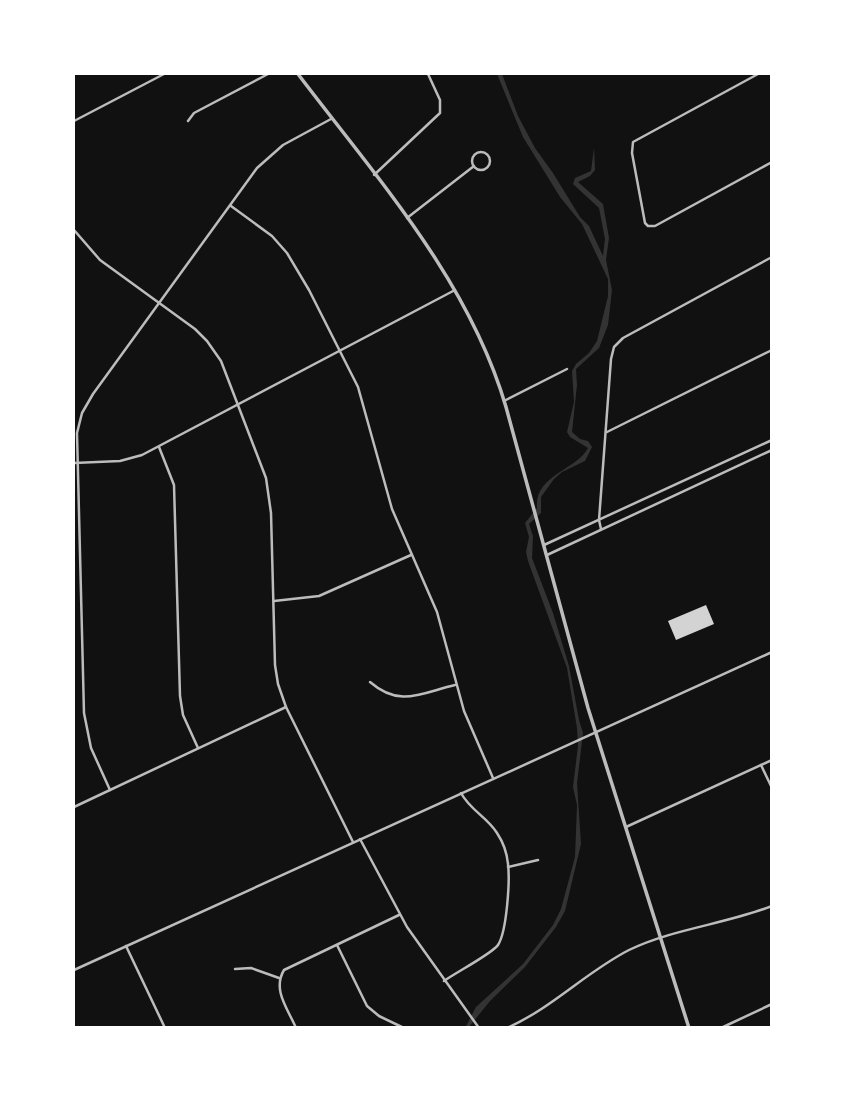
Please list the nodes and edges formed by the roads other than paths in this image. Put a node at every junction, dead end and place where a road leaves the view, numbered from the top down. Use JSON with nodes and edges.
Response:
{"nodes":[{"id":1,"x":164,"y":74,"type":"edge"},
{"id":2,"x":268,"y":74,"type":"edge"},
{"id":3,"x":298,"y":74,"type":"edge"},
{"id":4,"x":428,"y":74,"type":"edge"},
{"id":5,"x":758,"y":74,"type":"edge"},
{"id":6,"x":441,"y":111,"type":"junction"},
{"id":7,"x":448,"y":112,"type":"dead end"},
{"id":8,"x":331,"y":118,"type":"junction"},
{"id":9,"x":74,"y":121,"type":"edge"},
{"id":10,"x":188,"y":121,"type":"dead end"},
{"id":11,"x":772,"y":162,"type":"edge"},
{"id":12,"x":474,"y":166,"type":"junction"},
{"id":13,"x":374,"y":175,"type":"junction"},
{"id":14,"x":230,"y":205,"type":"junction"},
{"id":15,"x":407,"y":218,"type":"junction"},
{"id":16,"x":74,"y":230,"type":"edge"},
{"id":17,"x":75,"y":236,"type":"edge"},
{"id":18,"x":772,"y":257,"type":"edge"},
{"id":19,"x":455,"y":290,"type":"junction"},
{"id":20,"x":159,"y":303,"type":"junction"},
{"id":21,"x":772,"y":350,"type":"edge"},
{"id":22,"x":341,"y":351,"type":"junction"},
{"id":23,"x":567,"y":369,"type":"dead end"},
{"id":24,"x":504,"y":401,"type":"junction"},
{"id":25,"x":239,"y":405,"type":"junction"},
{"id":26,"x":607,"y":432,"type":"junction"},
{"id":27,"x":772,"y":440,"type":"edge"},
{"id":28,"x":159,"y":447,"type":"junction"},
{"id":29,"x":772,"y":450,"type":"edge"},
{"id":30,"x":76,"y":463,"type":"edge"},
{"id":31,"x":599,"y":520,"type":"junction"},
{"id":32,"x":601,"y":529,"type":"junction"},
{"id":33,"x":544,"y":545,"type":"junction"},
{"id":34,"x":411,"y":555,"type":"junction"},
{"id":35,"x":547,"y":555,"type":"junction"},
{"id":36,"x":274,"y":601,"type":"junction"},
{"id":37,"x":772,"y":652,"type":"edge"},
{"id":38,"x":370,"y":682,"type":"dead end"},
{"id":39,"x":455,"y":685,"type":"junction"},
{"id":40,"x":286,"y":707,"type":"junction"},
{"id":41,"x":596,"y":732,"type":"junction"},
{"id":42,"x":198,"y":748,"type":"junction"},
{"id":43,"x":772,"y":760,"type":"edge"},
{"id":44,"x":761,"y":765,"type":"junction"},
{"id":45,"x":493,"y":778,"type":"junction"},
{"id":46,"x":772,"y":788,"type":"edge"},
{"id":47,"x":110,"y":790,"type":"junction"},
{"id":48,"x":461,"y":792,"type":"junction"},
{"id":49,"x":74,"y":807,"type":"edge"},
{"id":50,"x":626,"y":827,"type":"junction"},
{"id":51,"x":360,"y":839,"type":"junction"},
{"id":52,"x":353,"y":842,"type":"junction"},
{"id":53,"x":538,"y":860,"type":"dead end"},
{"id":54,"x":509,"y":867,"type":"junction"},
{"id":55,"x":772,"y":906,"type":"edge"},
{"id":56,"x":400,"y":914,"type":"junction"},
{"id":57,"x":662,"y":938,"type":"junction"},
{"id":58,"x":337,"y":945,"type":"junction"},
{"id":59,"x":126,"y":946,"type":"junction"},
{"id":60,"x":235,"y":969,"type":"dead end"},
{"id":61,"x":74,"y":970,"type":"edge"},
{"id":62,"x":281,"y":979,"type":"junction"},
{"id":63,"x":444,"y":981,"type":"junction"},
{"id":64,"x":772,"y":1004,"type":"edge"},
{"id":65,"x":164,"y":1027,"type":"edge"},
{"id":66,"x":296,"y":1027,"type":"edge"},
{"id":67,"x":404,"y":1027,"type":"edge"},
{"id":68,"x":480,"y":1027,"type":"edge"},
{"id":69,"x":507,"y":1027,"type":"edge"},
{"id":70,"x":689,"y":1027,"type":"edge"},
{"id":71,"x":721,"y":1027,"type":"edge"}],
"edges":[{"from":1,"to":9,"type":"street"},
{"from":2,"to":10,"type":"street"},
{"from":3,"to":8,"type":"street"},
{"from":4,"to":6,"type":"street"},
{"from":5,"to":11,"type":"street"},
{"from":6,"to":7,"type":"street"},
{"from":6,"to":13,"type":"street"},
{"from":8,"to":13,"type":"street"},
{"from":8,"to":14,"type":"street"},
{"from":12,"to":12,"type":"street"},
{"from":12,"to":15,"type":"street"},
{"from":13,"to":15,"type":"street"},
{"from":14,"to":20,"type":"street"},
{"from":14,"to":22,"type":"street"},
{"from":15,"to":19,"type":"street"},
{"from":16,"to":17,"type":"street"},
{"from":17,"to":20,"type":"street"},
{"from":18,"to":26,"type":"street"},
{"from":19,"to":22,"type":"street"},
{"from":19,"to":24,"type":"street"},
{"from":20,"to":25,"type":"street"},
{"from":20,"to":30,"type":"street"},
{"from":21,"to":26,"type":"street"},
{"from":22,"to":25,"type":"street"},
{"from":22,"to":34,"type":"street"},
{"from":23,"to":24,"type":"street"},
{"from":24,"to":33,"type":"street"},
{"from":25,"to":28,"type":"street"},
{"from":25,"to":36,"type":"street"},
{"from":26,"to":31,"type":"street"},
{"from":27,"to":31,"type":"street"},
{"from":28,"to":30,"type":"street"},
{"from":28,"to":42,"type":"street"},
{"from":29,"to":32,"type":"street"},
{"from":30,"to":47,"type":"street"},
{"from":31,"to":32,"type":"street"},
{"from":31,"to":33,"type":"street"},
{"from":32,"to":35,"type":"street"},
{"from":33,"to":35,"type":"street"},
{"from":34,"to":36,"type":"street"},
{"from":34,"to":39,"type":"street"},
{"from":35,"to":41,"type":"street"},
{"from":36,"to":40,"type":"street"},
{"from":37,"to":41,"type":"street"},
{"from":38,"to":39,"type":"street"},
{"from":39,"to":45,"type":"street"},
{"from":40,"to":42,"type":"street"},
{"from":40,"to":52,"type":"street"},
{"from":41,"to":45,"type":"street"},
{"from":41,"to":50,"type":"street"},
{"from":42,"to":47,"type":"street"},
{"from":43,"to":44,"type":"street"},
{"from":44,"to":46,"type":"street"},
{"from":44,"to":50,"type":"street"},
{"from":45,"to":48,"type":"street"},
{"from":47,"to":49,"type":"street"},
{"from":48,"to":51,"type":"street"},
{"from":48,"to":54,"type":"street"},
{"from":50,"to":57,"type":"street"},
{"from":51,"to":52,"type":"street"},
{"from":51,"to":56,"type":"street"},
{"from":52,"to":59,"type":"street"},
{"from":53,"to":54,"type":"street"},
{"from":54,"to":63,"type":"street"},
{"from":55,"to":57,"type":"street"},
{"from":56,"to":58,"type":"street"},
{"from":56,"to":63,"type":"street"},
{"from":57,"to":69,"type":"street"},
{"from":57,"to":70,"type":"street"},
{"from":58,"to":62,"type":"street"},
{"from":58,"to":67,"type":"street"},
{"from":59,"to":61,"type":"street"},
{"from":59,"to":65,"type":"street"},
{"from":60,"to":62,"type":"street"},
{"from":62,"to":66,"type":"street"},
{"from":63,"to":68,"type":"street"},
{"from":64,"to":71,"type":"street"}]}
